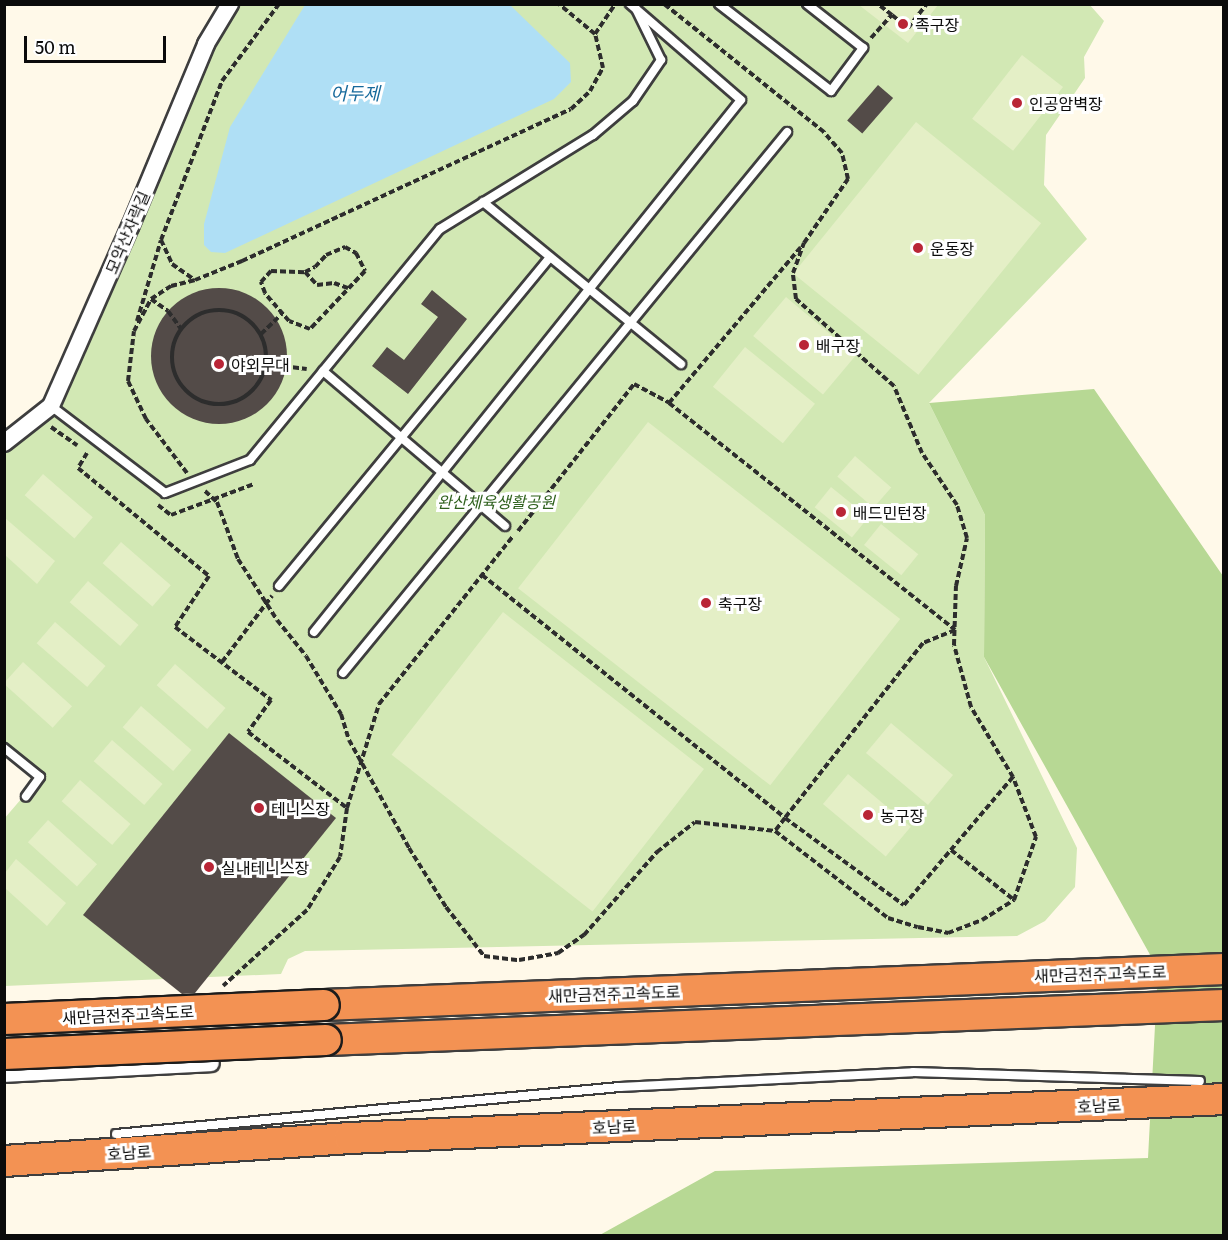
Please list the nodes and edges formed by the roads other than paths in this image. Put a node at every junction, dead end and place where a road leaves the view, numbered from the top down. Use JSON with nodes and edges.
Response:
{"nodes":[{"id":1,"x":230,"y":4,"type":"edge"},
{"id":2,"x":719,"y":4,"type":"edge"},
{"id":3,"x":807,"y":4,"type":"edge"},
{"id":4,"x":633,"y":7,"type":"edge"},
{"id":5,"x":787,"y":132,"type":"dead end"},
{"id":6,"x":483,"y":202,"type":"junction"},
{"id":7,"x":550,"y":257,"type":"junction"},
{"id":8,"x":589,"y":289,"type":"junction"},
{"id":9,"x":630,"y":323,"type":"junction"},
{"id":10,"x":681,"y":364,"type":"dead end"},
{"id":11,"x":322,"y":372,"type":"junction"},
{"id":12,"x":51,"y":406,"type":"junction"},
{"id":13,"x":401,"y":438,"type":"junction"},
{"id":14,"x":4,"y":443,"type":"edge"},
{"id":15,"x":442,"y":473,"type":"junction"},
{"id":16,"x":480,"y":506,"type":"junction"},
{"id":17,"x":505,"y":526,"type":"dead end"},
{"id":18,"x":279,"y":586,"type":"road end"},
{"id":19,"x":314,"y":632,"type":"dead end"},
{"id":20,"x":343,"y":673,"type":"dead end"},
{"id":21,"x":4,"y":748,"type":"edge"},
{"id":22,"x":26,"y":796,"type":"dead end"},
{"id":23,"x":1224,"y":969,"type":"edge"},
{"id":24,"x":1224,"y":1005,"type":"edge"},
{"id":25,"x":4,"y":1019,"type":"edge"},
{"id":26,"x":4,"y":1054,"type":"edge"},
{"id":27,"x":211,"y":1063,"type":"dead end"},
{"id":28,"x":4,"y":1074,"type":"edge"},
{"id":29,"x":1212,"y":1081,"type":"edge"},
{"id":30,"x":1224,"y":1099,"type":"edge"},
{"id":31,"x":4,"y":1140,"type":"edge"},
{"id":32,"x":4,"y":1161,"type":"edge"}],
"edges":[{"from":1,"to":12,"type":"street","name":"모악산자락길"},
{"from":2,"to":3,"type":"lane"},
{"from":4,"to":6,"type":"lane"},
{"from":4,"to":8,"type":"lane"},
{"from":5,"to":9,"type":"lane"},
{"from":6,"to":7,"type":"lane"},
{"from":6,"to":11,"type":"lane"},
{"from":7,"to":8,"type":"lane"},
{"from":7,"to":13,"type":"lane"},
{"from":8,"to":9,"type":"lane"},
{"from":8,"to":15,"type":"lane"},
{"from":9,"to":10,"type":"lane"},
{"from":9,"to":16,"type":"lane"},
{"from":11,"to":12,"type":"lane"},
{"from":11,"to":13,"type":"lane"},
{"from":12,"to":14,"type":"street","name":"모악산자락길"},
{"from":13,"to":15,"type":"lane"},
{"from":13,"to":18,"type":"lane"},
{"from":15,"to":16,"type":"lane"},
{"from":15,"to":19,"type":"lane"},
{"from":16,"to":17,"type":"lane"},
{"from":16,"to":20,"type":"lane"},
{"from":21,"to":22,"type":"lane"},
{"from":23,"to":25,"type":"highway","name":"새만금전주고속도로","bridge":true},
{"from":24,"to":26,"type":"highway","name":"새만금전주고속도로","bridge":true},
{"from":27,"to":28,"type":"street"},
{"from":29,"to":31,"type":"highway","name":"호남로"},
{"from":30,"to":32,"type":"highway","name":"호남로"}]}
